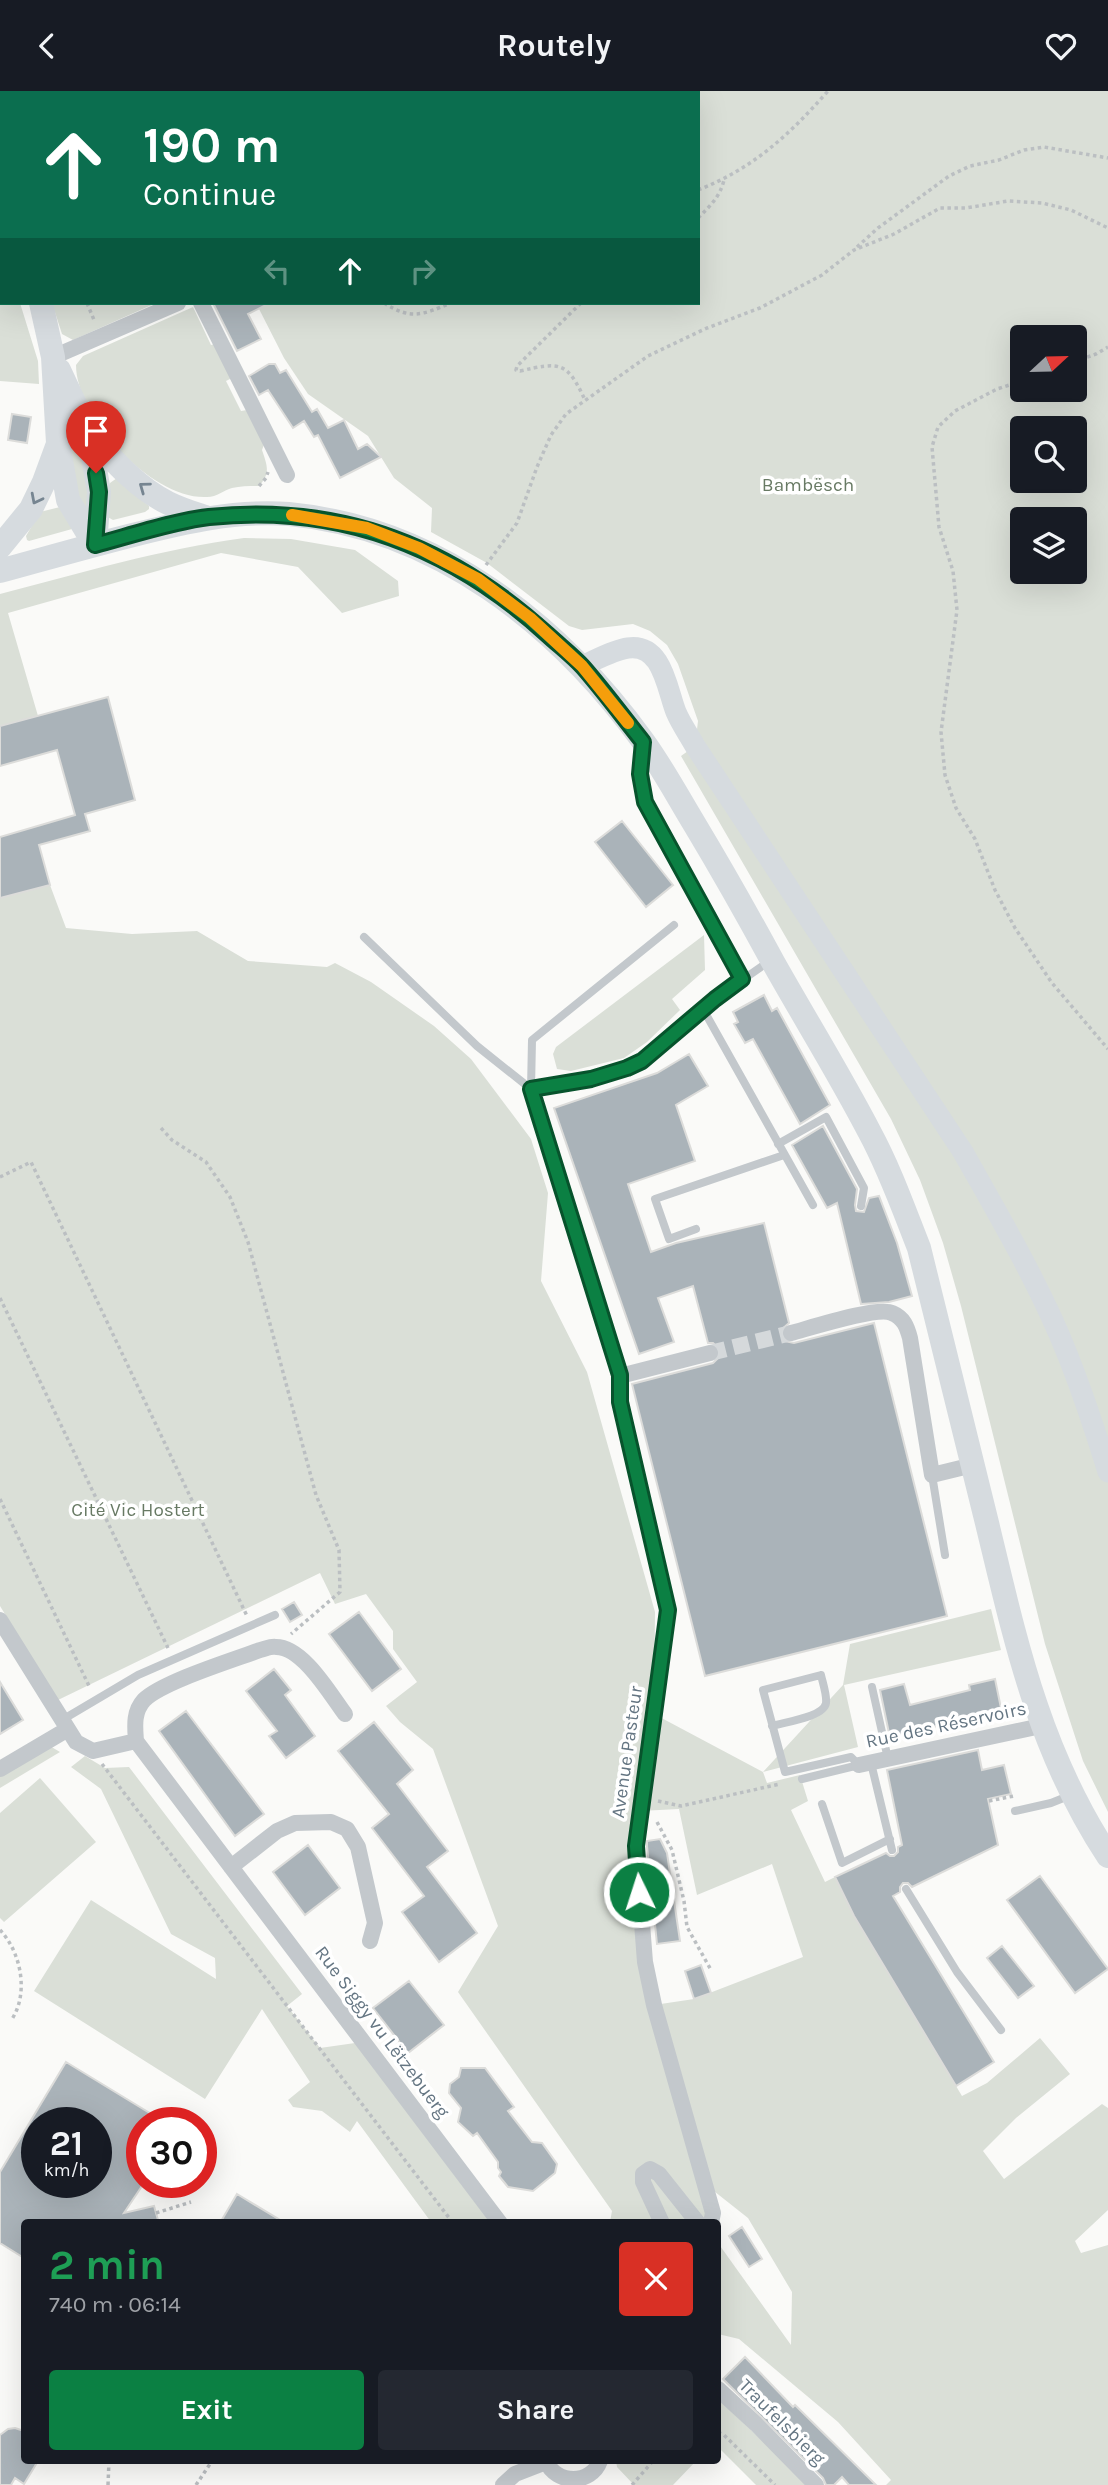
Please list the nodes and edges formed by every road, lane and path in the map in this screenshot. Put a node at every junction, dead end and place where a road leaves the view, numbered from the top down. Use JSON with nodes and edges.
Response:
{"nodes":[{"id":1,"x":828,"y":91,"type":"edge"},
{"id":2,"x":1108,"y":158,"type":"edge"},
{"id":3,"x":724,"y":180,"type":"junction"},
{"id":4,"x":700,"y":189,"type":"edge"},
{"id":5,"x":700,"y":216,"type":"edge"},
{"id":6,"x":1108,"y":228,"type":"edge"},
{"id":7,"x":854,"y":250,"type":"junction"},
{"id":8,"x":41,"y":305,"type":"edge"},
{"id":9,"x":173,"y":305,"type":"edge"},
{"id":10,"x":202,"y":305,"type":"edge"},
{"id":11,"x":387,"y":305,"type":"edge"},
{"id":12,"x":446,"y":305,"type":"edge"},
{"id":13,"x":579,"y":305,"type":"edge"},
{"id":14,"x":1108,"y":347,"type":"edge"},
{"id":15,"x":53,"y":357,"type":"junction"},
{"id":16,"x":1087,"y":358,"type":"edge"},
{"id":17,"x":1010,"y":385,"type":"edge"},
{"id":18,"x":585,"y":400,"type":"junction"},
{"id":19,"x":89,"y":434,"type":"junction"},
{"id":20,"x":58,"y":443,"type":"junction"},
{"id":21,"x":287,"y":475,"type":"dead end"},
{"id":22,"x":205,"y":517,"type":"junction"},
{"id":23,"x":95,"y":545,"type":"junction"},
{"id":24,"x":0,"y":547,"type":"edge"},
{"id":25,"x":0,"y":571,"type":"edge"},
{"id":26,"x":478,"y":579,"type":"junction"},
{"id":27,"x":582,"y":666,"type":"junction"},
{"id":28,"x":643,"y":742,"type":"junction"},
{"id":29,"x":674,"y":925,"type":"dead end"},
{"id":30,"x":364,"y":937,"type":"dead end"},
{"id":31,"x":772,"y":960,"type":"junction"},
{"id":32,"x":742,"y":979,"type":"junction"},
{"id":33,"x":704,"y":1009,"type":"junction"},
{"id":34,"x":1108,"y":1049,"type":"edge"},
{"id":35,"x":531,"y":1089,"type":"junction"},
{"id":36,"x":161,"y":1128,"type":"dead end"},
{"id":37,"x":778,"y":1144,"type":"junction"},
{"id":38,"x":784,"y":1155,"type":"junction"},
{"id":39,"x":0,"y":1177,"type":"edge"},
{"id":40,"x":813,"y":1205,"type":"dead end"},
{"id":41,"x":861,"y":1206,"type":"dead end"},
{"id":42,"x":696,"y":1229,"type":"dead end"},
{"id":43,"x":0,"y":1298,"type":"edge"},
{"id":44,"x":791,"y":1333,"type":"tunnel mouth"},
{"id":45,"x":710,"y":1353,"type":"tunnel mouth"},
{"id":46,"x":620,"y":1375,"type":"junction"},
{"id":47,"x":972,"y":1465,"type":"junction"},
{"id":48,"x":1108,"y":1472,"type":"edge"},
{"id":49,"x":932,"y":1475,"type":"junction"},
{"id":50,"x":0,"y":1499,"type":"edge"},
{"id":51,"x":945,"y":1555,"type":"dead end"},
{"id":52,"x":275,"y":1615,"type":"dead end"},
{"id":53,"x":0,"y":1620,"type":"edge"},
{"id":54,"x":251,"y":1625,"type":"junction"},
{"id":55,"x":276,"y":1647,"type":"junction"},
{"id":56,"x":174,"y":1660,"type":"junction"},
{"id":57,"x":872,"y":1688,"type":"dead end"},
{"id":58,"x":96,"y":1700,"type":"junction"},
{"id":59,"x":345,"y":1714,"type":"dead end"},
{"id":60,"x":65,"y":1725,"type":"junction"},
{"id":61,"x":772,"y":1726,"type":"junction"},
{"id":62,"x":1041,"y":1726,"type":"junction"},
{"id":63,"x":136,"y":1741,"type":"junction"},
{"id":64,"x":93,"y":1751,"type":"junction"},
{"id":65,"x":888,"y":1759,"type":"junction"},
{"id":66,"x":865,"y":1764,"type":"junction"},
{"id":67,"x":0,"y":1769,"type":"edge"},
{"id":68,"x":803,"y":1779,"type":"joint"},
{"id":69,"x":1071,"y":1795,"type":"junction"},
{"id":70,"x":822,"y":1804,"type":"dead end"},
{"id":71,"x":641,"y":1805,"type":"junction"},
{"id":72,"x":1015,"y":1811,"type":"dead end"},
{"id":73,"x":890,"y":1839,"type":"junction"},
{"id":74,"x":892,"y":1850,"type":"dead end"},
{"id":75,"x":1108,"y":1856,"type":"edge"},
{"id":76,"x":231,"y":1867,"type":"junction"},
{"id":77,"x":906,"y":1889,"type":"dead end"},
{"id":78,"x":0,"y":1930,"type":"edge"},
{"id":79,"x":370,"y":1941,"type":"dead end"},
{"id":80,"x":711,"y":1970,"type":"dead end"},
{"id":81,"x":12,"y":2019,"type":"dead end"},
{"id":82,"x":1001,"y":2031,"type":"dead end"},
{"id":83,"x":191,"y":2202,"type":"dead end"},
{"id":84,"x":156,"y":2213,"type":"dead end"},
{"id":85,"x":450,"y":2219,"type":"edge"},
{"id":86,"x":497,"y":2219,"type":"edge"},
{"id":87,"x":660,"y":2219,"type":"edge"},
{"id":88,"x":695,"y":2219,"type":"edge"},
{"id":89,"x":712,"y":2219,"type":"edge"},
{"id":90,"x":721,"y":2392,"type":"edge"},
{"id":91,"x":721,"y":2434,"type":"edge"},
{"id":92,"x":109,"y":2464,"type":"edge"},
{"id":93,"x":210,"y":2464,"type":"edge"},
{"id":94,"x":539,"y":2464,"type":"edge"},
{"id":95,"x":547,"y":2464,"type":"edge"},
{"id":96,"x":650,"y":2464,"type":"edge"},
{"id":97,"x":600,"y":2473,"type":"edge"},
{"id":98,"x":108,"y":2485,"type":"edge"},
{"id":99,"x":197,"y":2485,"type":"edge"},
{"id":100,"x":503,"y":2485,"type":"edge"},
{"id":101,"x":632,"y":2485,"type":"edge"},
{"id":102,"x":775,"y":2485,"type":"edge"},
{"id":103,"x":816,"y":2485,"type":"edge"}],
"edges":[{"from":1,"to":3,"type":"path"},
{"from":2,"to":7,"type":"path"},
{"from":3,"to":4,"type":"path"},
{"from":3,"to":5,"type":"path"},
{"from":6,"to":7,"type":"path"},
{"from":7,"to":18,"type":"path"},
{"from":8,"to":15,"type":"main road"},
{"from":9,"to":15,"type":"street"},
{"from":10,"to":21,"type":"street"},
{"from":11,"to":12,"type":"path"},
{"from":13,"to":18,"type":"path"},
{"from":14,"to":16,"type":"path"},
{"from":15,"to":19,"type":"main road"},
{"from":15,"to":20,"type":"main road"},
{"from":17,"to":34,"type":"path"},
{"from":18,"to":26,"type":"path"},
{"from":22,"to":19,"type":"main road","one_way":true},
{"from":19,"to":23,"type":"main road"},
{"from":20,"to":23,"type":"main road"},
{"from":20,"to":24,"type":"main road","one_way":true},
{"from":22,"to":23,"type":"main road"},
{"from":22,"to":26,"type":"main road"},
{"from":23,"to":25,"type":"main road"},
{"from":26,"to":27,"type":"main road"},
{"from":27,"to":28,"type":"main road"},
{"from":27,"to":48,"type":"main road"},
{"from":28,"to":31,"type":"main road"},
{"from":28,"to":32,"type":"lane"},
{"from":29,"to":35,"type":"lane"},
{"from":30,"to":35,"type":"lane"},
{"from":31,"to":32,"type":"lane"},
{"from":31,"to":47,"type":"main road"},
{"from":32,"to":33,"type":"lane"},
{"from":33,"to":35,"type":"lane"},
{"from":33,"to":37,"type":"lane"},
{"from":35,"to":46,"type":"lane"},
{"from":36,"to":55,"type":"path"},
{"from":37,"to":38,"type":"lane"},
{"from":37,"to":41,"type":"lane"},
{"from":38,"to":40,"type":"lane"},
{"from":38,"to":42,"type":"lane"},
{"from":39,"to":54,"type":"path"},
{"from":43,"to":56,"type":"path"},
{"from":44,"to":49,"type":"street"},
{"from":45,"to":46,"type":"street"},
{"from":46,"to":71,"type":"street","name":"Avenue Pasteur"},
{"from":47,"to":49,"type":"street"},
{"from":47,"to":62,"type":"main road"},
{"from":49,"to":51,"type":"lane"},
{"from":50,"to":58,"type":"path"},
{"from":52,"to":54,"type":"lane"},
{"from":53,"to":60,"type":"street"},
{"from":54,"to":56,"type":"lane"},
{"from":55,"to":59,"type":"street"},
{"from":55,"to":63,"type":"street"},
{"from":56,"to":58,"type":"lane"},
{"from":57,"to":65,"type":"lane"},
{"from":58,"to":60,"type":"lane"},
{"from":60,"to":64,"type":"street"},
{"from":60,"to":67,"type":"street"},
{"from":61,"to":61,"type":"lane"},
{"from":61,"to":66,"type":"lane"},
{"from":62,"to":65,"type":"street","name":"Rue des Réservoirs"},
{"from":62,"to":69,"type":"main road"},
{"from":63,"to":64,"type":"street"},
{"from":63,"to":76,"type":"street","name":"Rue Siggy vu Lëtzebuerg"},
{"from":64,"to":85,"type":"path"},
{"from":65,"to":66,"type":"street","name":"Rue des Réservoirs"},
{"from":66,"to":68,"type":"lane"},
{"from":66,"to":73,"type":"lane"},
{"from":68,"to":71,"type":"path"},
{"from":69,"to":72,"type":"lane"},
{"from":69,"to":75,"type":"main road"},
{"from":70,"to":73,"type":"lane"},
{"from":71,"to":80,"type":"path"},
{"from":71,"to":89,"type":"street","name":"Avenue Pasteur"},
{"from":73,"to":74,"type":"lane"},
{"from":76,"to":79,"type":"street"},
{"from":76,"to":86,"type":"street","name":"Rue Siggy vu Lëtzebuerg"},
{"from":77,"to":82,"type":"lane"},
{"from":78,"to":81,"type":"path"},
{"from":83,"to":84,"type":"path"},
{"from":87,"to":88,"type":"street"},
{"from":90,"to":103,"type":"street","name":"Traufelsbierg"},
{"from":91,"to":102,"type":"path"},
{"from":92,"to":98,"type":"path"},
{"from":93,"to":99,"type":"path"},
{"from":94,"to":100,"type":"street"},
{"from":95,"to":97,"type":"street"},
{"from":96,"to":101,"type":"path"}]}
